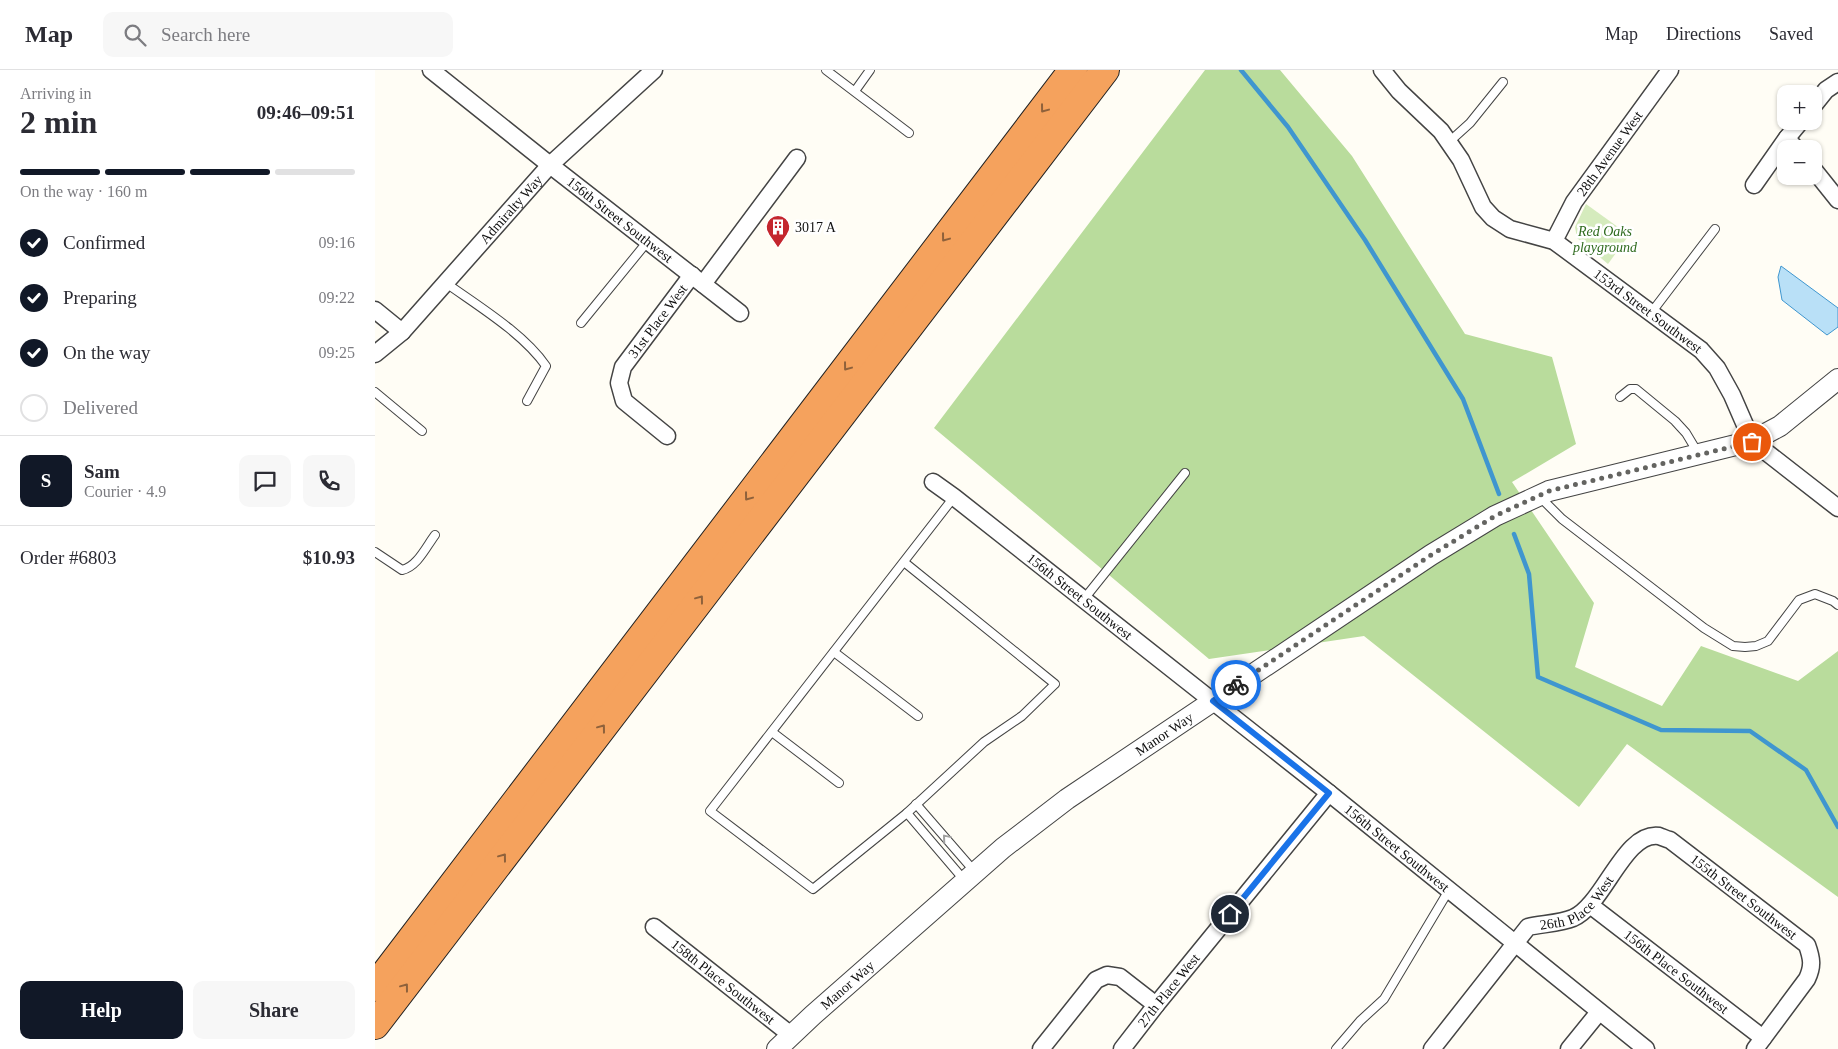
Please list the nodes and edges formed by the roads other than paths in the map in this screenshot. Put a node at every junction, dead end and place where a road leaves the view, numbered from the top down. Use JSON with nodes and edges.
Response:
{"nodes":[{"id":1,"x":431,"y":70,"type":"edge"},
{"id":2,"x":654,"y":70,"type":"edge"},
{"id":3,"x":826,"y":70,"type":"edge"},
{"id":4,"x":870,"y":70,"type":"edge"},
{"id":5,"x":1073,"y":70,"type":"edge"},
{"id":6,"x":1105,"y":70,"type":"edge"},
{"id":7,"x":1382,"y":70,"type":"edge"},
{"id":8,"x":1670,"y":70,"type":"edge"},
{"id":9,"x":1835,"y":70,"type":"edge"},
{"id":10,"x":1838,"y":74,"type":"edge"},
{"id":11,"x":1503,"y":82,"type":"dead end"},
{"id":12,"x":1838,"y":82,"type":"edge"},
{"id":13,"x":855,"y":91,"type":"junction"},
{"id":14,"x":1822,"y":95,"type":"edge"},
{"id":15,"x":909,"y":133,"type":"dead end"},
{"id":16,"x":1449,"y":142,"type":"junction"},
{"id":17,"x":797,"y":158,"type":"dead end"},
{"id":18,"x":1777,"y":159,"type":"edge"},
{"id":19,"x":550,"y":166,"type":"junction"},
{"id":20,"x":1822,"y":180,"type":"edge"},
{"id":21,"x":1753,"y":184,"type":"dead end"},
{"id":22,"x":1838,"y":200,"type":"edge"},
{"id":23,"x":1715,"y":229,"type":"dead end"},
{"id":24,"x":648,"y":241,"type":"junction"},
{"id":25,"x":1554,"y":241,"type":"junction"},
{"id":26,"x":697,"y":279,"type":"junction"},
{"id":27,"x":446,"y":283,"type":"junction"},
{"id":28,"x":375,"y":310,"type":"edge"},
{"id":29,"x":740,"y":313,"type":"dead end"},
{"id":30,"x":1651,"y":313,"type":"junction"},
{"id":31,"x":581,"y":323,"type":"dead end"},
{"id":32,"x":402,"y":332,"type":"junction"},
{"id":33,"x":375,"y":354,"type":"edge"},
{"id":34,"x":1838,"y":379,"type":"edge"},
{"id":35,"x":375,"y":392,"type":"edge"},
{"id":36,"x":1620,"y":397,"type":"dead end"},
{"id":37,"x":527,"y":401,"type":"dead end"},
{"id":38,"x":422,"y":431,"type":"dead end"},
{"id":39,"x":667,"y":436,"type":"dead end"},
{"id":40,"x":1752,"y":442,"type":"junction"},
{"id":41,"x":1699,"y":455,"type":"junction"},
{"id":42,"x":1185,"y":473,"type":"dead end"},
{"id":43,"x":933,"y":482,"type":"dead end"},
{"id":44,"x":1539,"y":496,"type":"junction"},
{"id":45,"x":955,"y":497,"type":"junction"},
{"id":46,"x":1838,"y":508,"type":"edge"},
{"id":47,"x":435,"y":535,"type":"dead end"},
{"id":48,"x":375,"y":552,"type":"edge"},
{"id":49,"x":904,"y":562,"type":"junction"},
{"id":50,"x":1084,"y":599,"type":"junction"},
{"id":51,"x":1838,"y":605,"type":"edge"},
{"id":52,"x":834,"y":652,"type":"junction"},
{"id":53,"x":1213,"y":701,"type":"junction"},
{"id":54,"x":919,"y":716,"type":"dead end"},
{"id":55,"x":772,"y":732,"type":"junction"},
{"id":56,"x":839,"y":783,"type":"dead end"},
{"id":57,"x":1329,"y":793,"type":"junction"},
{"id":58,"x":916,"y":804,"type":"junction"},
{"id":59,"x":907,"y":812,"type":"junction"},
{"id":60,"x":1670,"y":840,"type":"joint"},
{"id":61,"x":970,"y":877,"type":"junction"},
{"id":62,"x":1449,"y":890,"type":"junction"},
{"id":63,"x":1590,"y":905,"type":"junction"},
{"id":64,"x":654,"y":927,"type":"dead end"},
{"id":65,"x":1515,"y":943,"type":"junction"},
{"id":66,"x":375,"y":987,"type":"edge"},
{"id":67,"x":1156,"y":1005,"type":"junction"},
{"id":68,"x":1599,"y":1012,"type":"junction"},
{"id":69,"x":375,"y":1025,"type":"edge"},
{"id":70,"x":786,"y":1043,"type":"edge"},
{"id":71,"x":1759,"y":1044,"type":"edge"},
{"id":72,"x":1041,"y":1049,"type":"edge"},
{"id":73,"x":1122,"y":1049,"type":"edge"},
{"id":74,"x":1336,"y":1049,"type":"edge"},
{"id":75,"x":1433,"y":1049,"type":"edge"},
{"id":76,"x":1569,"y":1049,"type":"edge"},
{"id":77,"x":1646,"y":1049,"type":"edge"}],
"edges":[{"from":1,"to":19,"type":"street","name":"156th Street Southwest"},
{"from":2,"to":19,"type":"street","name":"Admiralty Way"},
{"from":3,"to":13,"type":"lane"},
{"from":4,"to":13,"type":"lane"},
{"from":5,"to":66,"type":"highway","one_way":true},
{"from":69,"to":6,"type":"highway","one_way":true},
{"from":7,"to":16,"type":"street","name":"153rd Street Southwest"},
{"from":8,"to":25,"type":"street","name":"28th Avenue West"},
{"from":9,"to":10,"type":"street"},
{"from":11,"to":16,"type":"lane"},
{"from":12,"to":14,"type":"street"},
{"from":13,"to":15,"type":"lane"},
{"from":16,"to":25,"type":"street","name":"153rd Street Southwest"},
{"from":17,"to":26,"type":"street","name":"31st Place West"},
{"from":18,"to":21,"type":"street"},
{"from":19,"to":24,"type":"street","name":"156th Street Southwest"},
{"from":19,"to":27,"type":"street","name":"Admiralty Way"},
{"from":20,"to":22,"type":"street"},
{"from":23,"to":30,"type":"lane"},
{"from":24,"to":26,"type":"street","name":"156th Street Southwest"},
{"from":24,"to":31,"type":"lane"},
{"from":25,"to":30,"type":"street","name":"153rd Street Southwest"},
{"from":26,"to":29,"type":"street","name":"156th Street Southwest"},
{"from":26,"to":39,"type":"street","name":"31st Place West"},
{"from":27,"to":32,"type":"street","name":"Admiralty Way"},
{"from":27,"to":37,"type":"lane"},
{"from":28,"to":32,"type":"street"},
{"from":30,"to":40,"type":"street","name":"153rd Street Southwest"},
{"from":32,"to":33,"type":"street","name":"Admiralty Way"},
{"from":34,"to":40,"type":"street","name":"Manor Way"},
{"from":35,"to":38,"type":"lane"},
{"from":36,"to":41,"type":"lane"},
{"from":40,"to":41,"type":"street","name":"Manor Way"},
{"from":40,"to":46,"type":"street","name":"153rd Street Southwest"},
{"from":41,"to":44,"type":"street","name":"Manor Way"},
{"from":42,"to":50,"type":"lane"},
{"from":43,"to":45,"type":"street","name":"156th Street Southwest"},
{"from":44,"to":51,"type":"lane"},
{"from":44,"to":53,"type":"street","name":"Manor Way"},
{"from":45,"to":49,"type":"lane"},
{"from":45,"to":50,"type":"street","name":"156th Street Southwest"},
{"from":47,"to":48,"type":"lane"},
{"from":49,"to":52,"type":"lane"},
{"from":49,"to":58,"type":"lane"},
{"from":50,"to":53,"type":"street","name":"156th Street Southwest"},
{"from":52,"to":54,"type":"lane"},
{"from":52,"to":55,"type":"lane"},
{"from":53,"to":57,"type":"street","name":"156th Street Southwest"},
{"from":53,"to":61,"type":"street","name":"Manor Way"},
{"from":55,"to":56,"type":"lane"},
{"from":55,"to":59,"type":"lane"},
{"from":57,"to":62,"type":"street","name":"156th Street Southwest"},
{"from":57,"to":67,"type":"street","name":"27th Place West"},
{"from":58,"to":59,"type":"lane"},
{"from":61,"to":58,"type":"lane","one_way":true},
{"from":59,"to":61,"type":"lane"},
{"from":60,"to":63,"type":"street","name":"26th Place West"},
{"from":60,"to":71,"type":"street","name":"155th Street Southwest"},
{"from":61,"to":70,"type":"street","name":"Manor Way"},
{"from":62,"to":65,"type":"street","name":"156th Street Southwest"},
{"from":62,"to":74,"type":"lane"},
{"from":63,"to":65,"type":"street","name":"26th Place West"},
{"from":63,"to":71,"type":"street","name":"156th Place Southwest"},
{"from":64,"to":70,"type":"street","name":"158th Place Southwest"},
{"from":65,"to":68,"type":"street","name":"156th Street Southwest"},
{"from":65,"to":75,"type":"street","name":"26th Place West"},
{"from":67,"to":72,"type":"street"},
{"from":67,"to":73,"type":"street","name":"27th Place West"},
{"from":68,"to":76,"type":"street"},
{"from":68,"to":77,"type":"street","name":"156th Street Southwest"}]}
